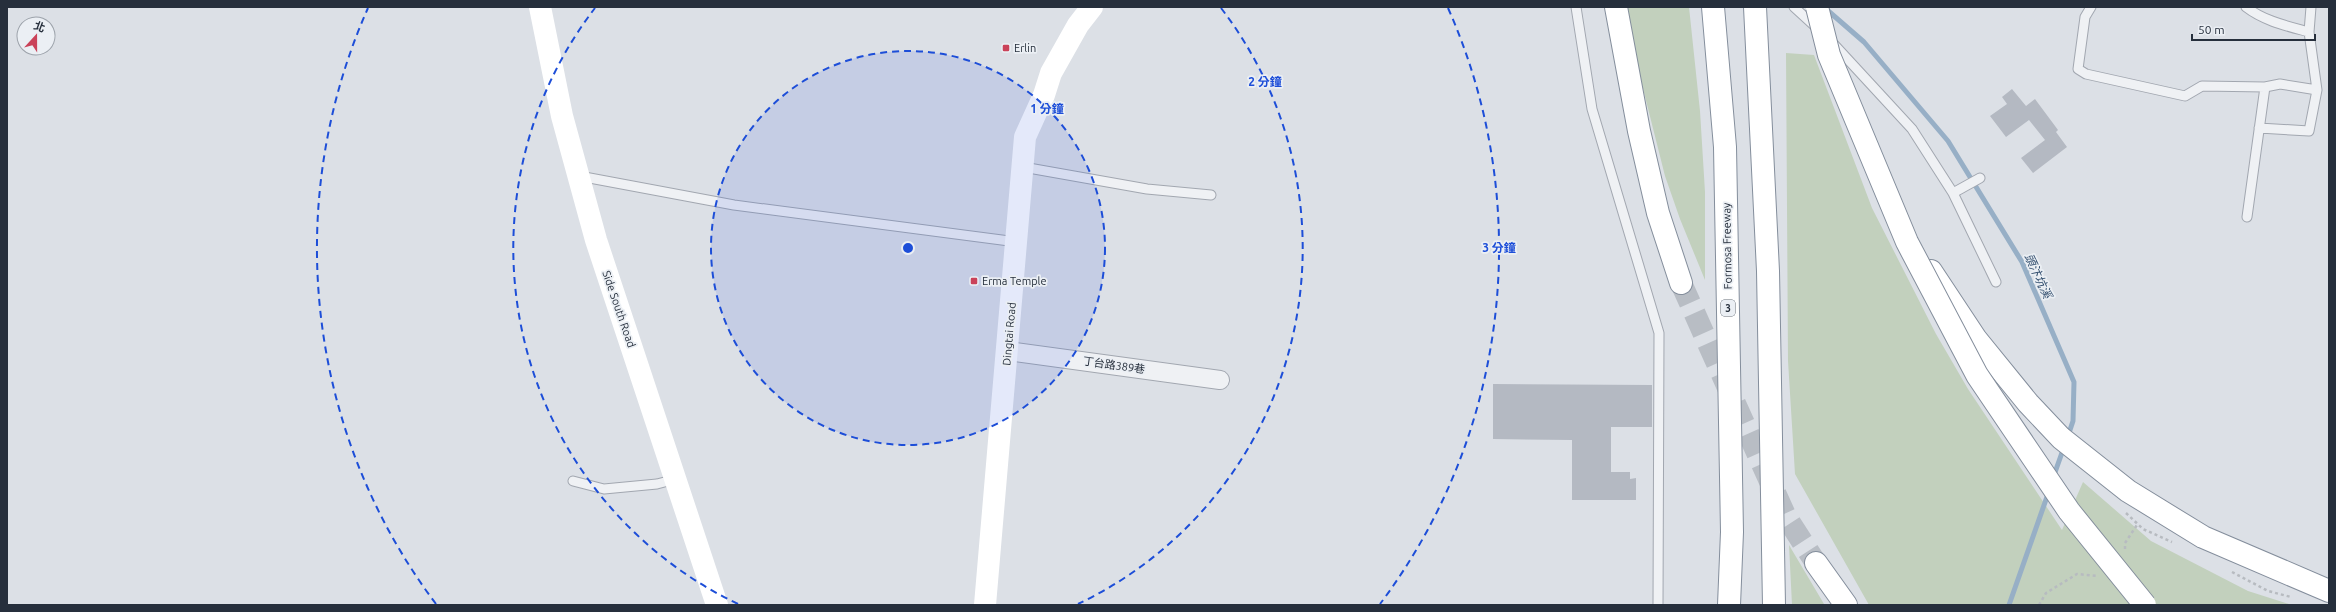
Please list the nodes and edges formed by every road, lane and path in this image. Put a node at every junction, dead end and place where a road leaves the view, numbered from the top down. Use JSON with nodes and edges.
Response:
{"nodes":[{"id":1,"x":540,"y":7,"type":"edge"},
{"id":2,"x":1092,"y":7,"type":"edge"},
{"id":3,"x":1576,"y":7,"type":"edge"},
{"id":4,"x":1616,"y":7,"type":"edge"},
{"id":5,"x":1794,"y":7,"type":"edge"},
{"id":6,"x":1817,"y":7,"type":"edge"},
{"id":7,"x":2091,"y":7,"type":"edge"},
{"id":8,"x":2246,"y":7,"type":"edge"},
{"id":9,"x":2311,"y":7,"type":"edge"},
{"id":10,"x":1713,"y":9,"type":"edge"},
{"id":11,"x":1756,"y":13,"type":"edge"},
{"id":12,"x":2309,"y":32,"type":"junction"},
{"id":13,"x":2265,"y":87,"type":"junction"},
{"id":14,"x":2317,"y":90,"type":"junction"},
{"id":15,"x":2259,"y":128,"type":"junction"},
{"id":16,"x":1023,"y":167,"type":"junction"},
{"id":17,"x":578,"y":175,"type":"junction"},
{"id":18,"x":1980,"y":178,"type":"dead end"},
{"id":19,"x":1953,"y":193,"type":"junction"},
{"id":20,"x":1211,"y":195,"type":"dead end"},
{"id":21,"x":2247,"y":217,"type":"dead end"},
{"id":22,"x":1017,"y":242,"type":"junction"},
{"id":23,"x":1907,"y":242,"type":"junction"},
{"id":24,"x":1996,"y":282,"type":"dead end"},
{"id":25,"x":1681,"y":283,"type":"tunnel mouth"},
{"id":26,"x":1008,"y":350,"type":"junction"},
{"id":27,"x":1220,"y":380,"type":"dead end"},
{"id":28,"x":676,"y":479,"type":"junction"},
{"id":29,"x":574,"y":481,"type":"dead end"},
{"id":30,"x":1816,"y":563,"type":"tunnel mouth"},
{"id":31,"x":2103,"y":573,"type":"dead end"},
{"id":32,"x":2329,"y":591,"type":"edge"},
{"id":33,"x":717,"y":605,"type":"edge"},
{"id":34,"x":985,"y":605,"type":"edge"},
{"id":35,"x":1658,"y":605,"type":"edge"},
{"id":36,"x":1729,"y":605,"type":"edge"},
{"id":37,"x":1774,"y":605,"type":"edge"},
{"id":38,"x":1846,"y":605,"type":"edge"},
{"id":39,"x":2039,"y":605,"type":"edge"},
{"id":40,"x":2146,"y":605,"type":"edge"}],
"edges":[{"from":1,"to":17,"type":"main road","name":"Side South Road"},
{"from":2,"to":16,"type":"main road","name":"Dingtai Road"},
{"from":3,"to":35,"type":"lane"},
{"from":4,"to":25,"type":"main road"},
{"from":5,"to":19,"type":"lane"},
{"from":6,"to":23,"type":"main road","bridge":true},
{"from":7,"to":13,"type":"lane"},
{"from":8,"to":12,"type":"lane"},
{"from":9,"to":12,"type":"lane"},
{"from":10,"to":36,"type":"main road","name":"Formosa Freeway","number":"3"},
{"from":11,"to":37,"type":"main road"},
{"from":12,"to":14,"type":"lane"},
{"from":13,"to":14,"type":"lane"},
{"from":13,"to":15,"type":"lane"},
{"from":14,"to":15,"type":"lane"},
{"from":15,"to":21,"type":"lane"},
{"from":16,"to":20,"type":"lane"},
{"from":16,"to":22,"type":"main road","name":"Dingtai Road"},
{"from":17,"to":22,"type":"lane"},
{"from":17,"to":28,"type":"main road","name":"Side South Road"},
{"from":18,"to":19,"type":"lane"},
{"from":19,"to":24,"type":"lane"},
{"from":22,"to":26,"type":"main road","name":"Dingtai Road"},
{"from":23,"to":32,"type":"main road","bridge":true},
{"from":23,"to":40,"type":"main road","bridge":true},
{"from":26,"to":27,"type":"street","name":"丁台路389巷"},
{"from":26,"to":34,"type":"main road","name":"Dingtai Road"},
{"from":28,"to":29,"type":"lane"},
{"from":28,"to":33,"type":"main road","name":"Side South Road"},
{"from":30,"to":38,"type":"main road"},
{"from":31,"to":39,"type":"path"}]}
